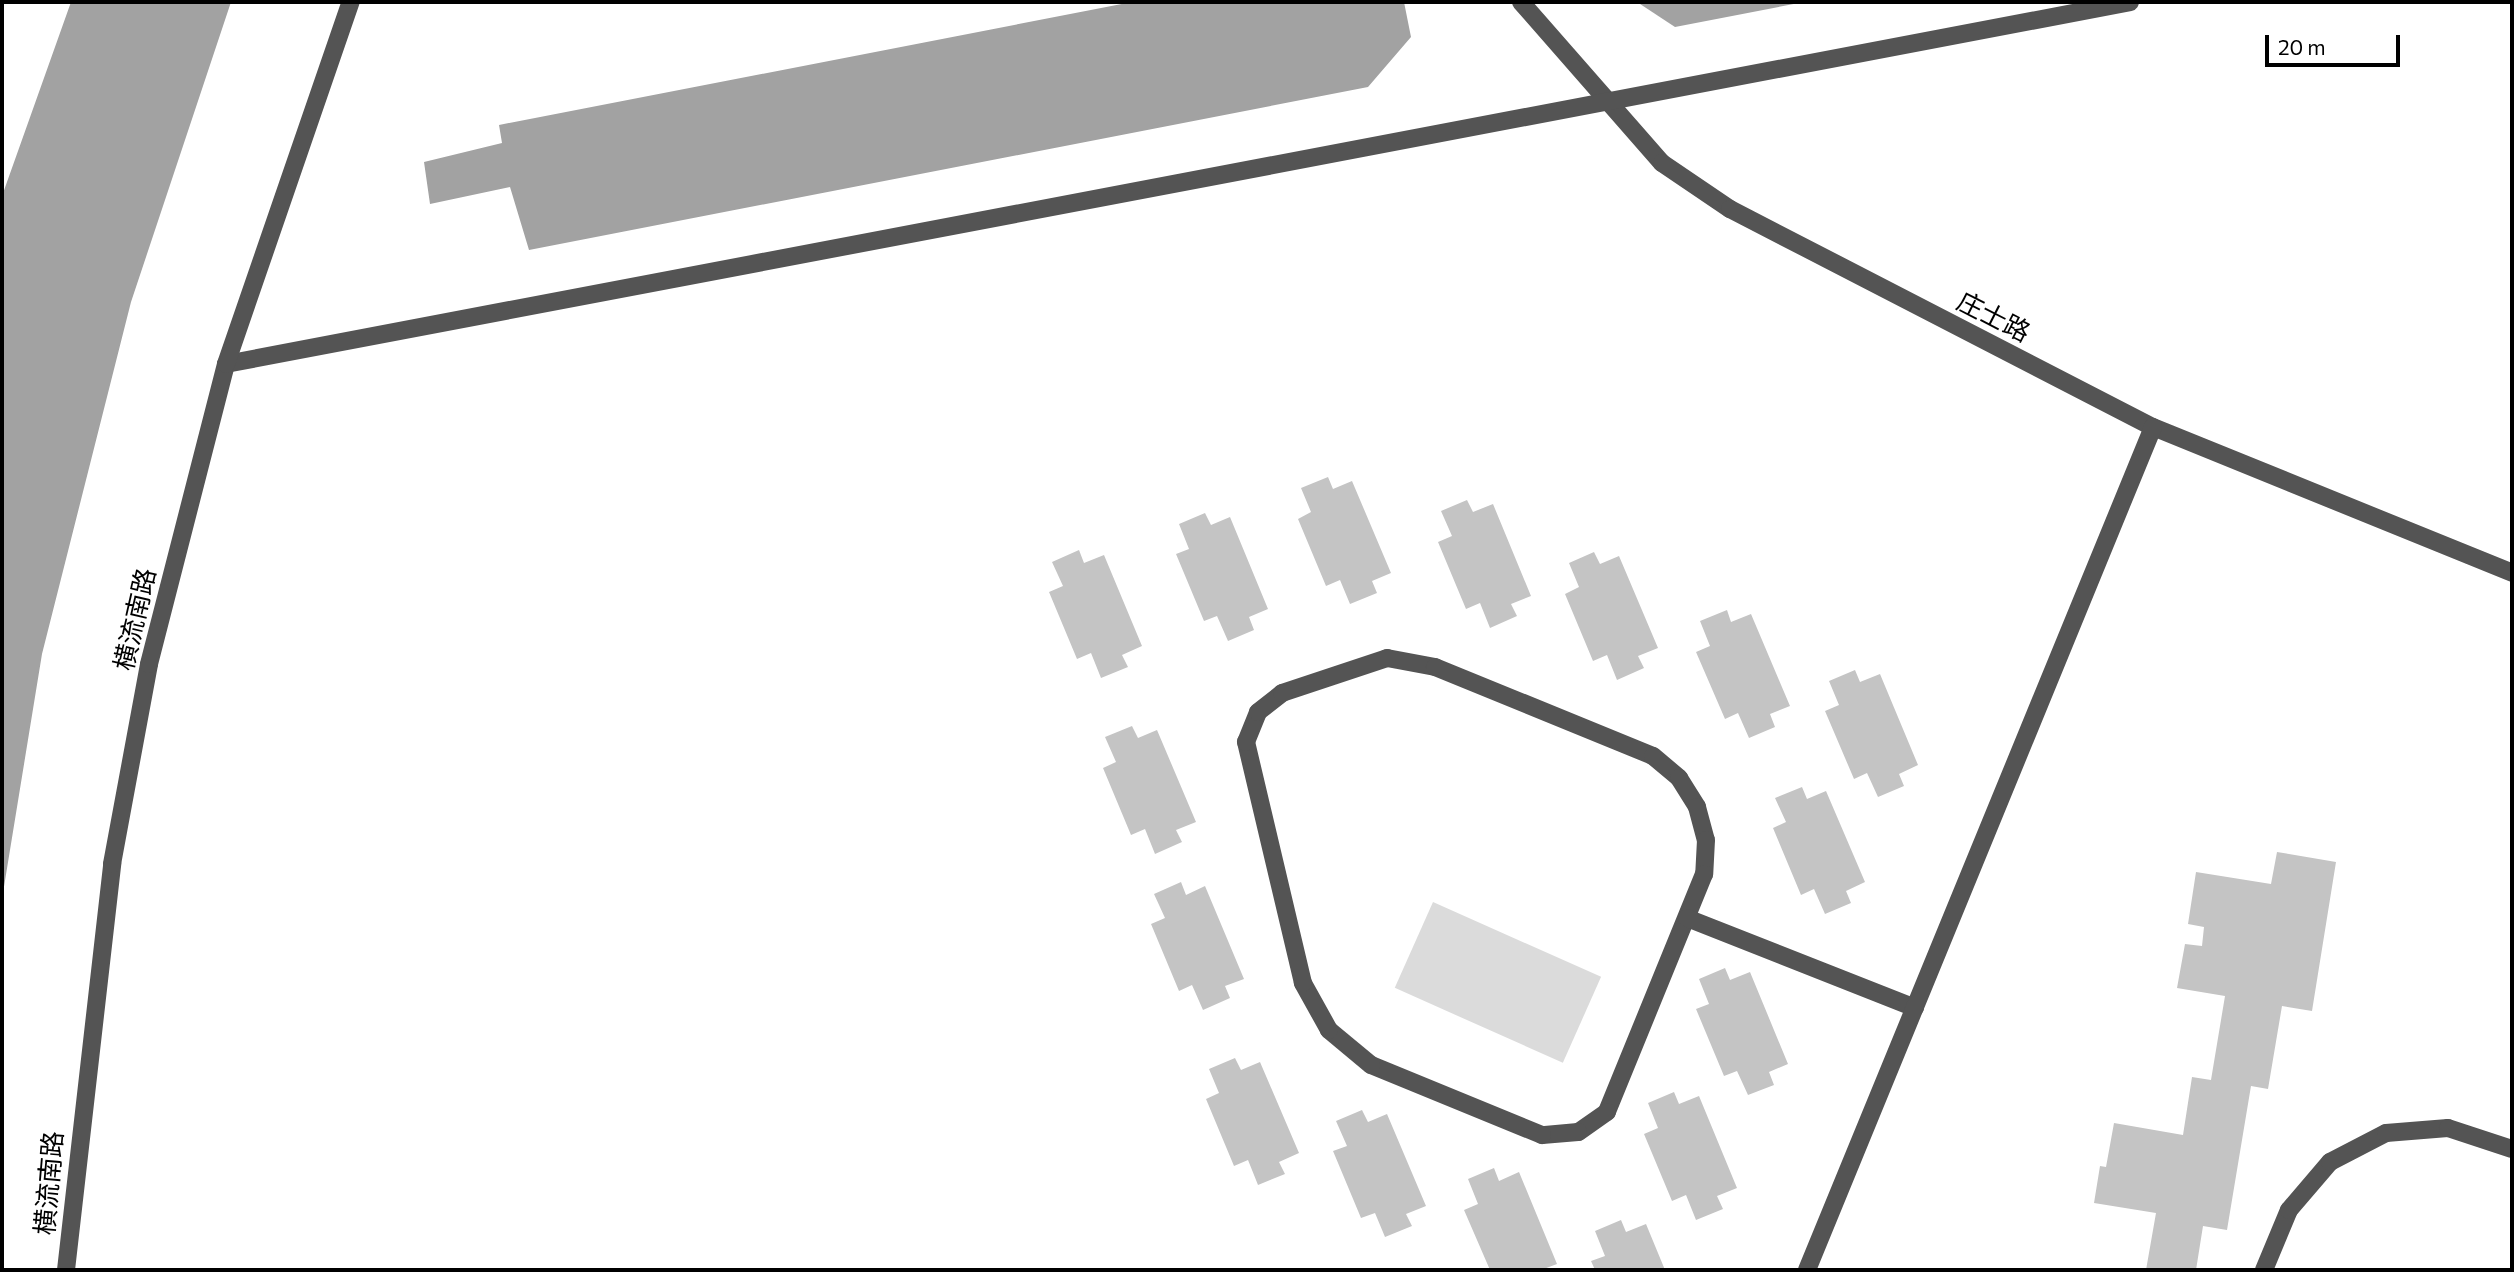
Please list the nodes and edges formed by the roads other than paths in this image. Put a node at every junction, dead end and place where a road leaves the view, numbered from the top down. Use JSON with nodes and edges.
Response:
{"nodes":[{"id":1,"x":351,"y":2,"type":"edge"},
{"id":2,"x":1521,"y":2,"type":"edge"},
{"id":3,"x":2130,"y":2,"type":"edge"},
{"id":4,"x":1609,"y":105,"type":"junction"},
{"id":5,"x":226,"y":364,"type":"junction"},
{"id":6,"x":2153,"y":427,"type":"junction"},
{"id":7,"x":2512,"y":573,"type":"edge"},
{"id":8,"x":1686,"y":918,"type":"junction"},
{"id":9,"x":1914,"y":1009,"type":"junction"},
{"id":10,"x":2512,"y":1149,"type":"edge"},
{"id":11,"x":66,"y":1270,"type":"edge"},
{"id":12,"x":1807,"y":1270,"type":"edge"},
{"id":13,"x":2264,"y":1270,"type":"edge"}],
"edges":[{"from":1,"to":5,"type":"street","name":"横流南路"},
{"from":2,"to":4,"type":"street","name":"庄士路"},
{"from":3,"to":4,"type":"street"},
{"from":4,"to":5,"type":"street"},
{"from":4,"to":6,"type":"street","name":"庄士路"},
{"from":5,"to":11,"type":"street","name":"横流南路"},
{"from":6,"to":7,"type":"street","name":"庄士路"},
{"from":6,"to":9,"type":"street"},
{"from":8,"to":8,"type":"street"},
{"from":8,"to":9,"type":"street"},
{"from":9,"to":12,"type":"street"},
{"from":10,"to":13,"type":"street"}]}
